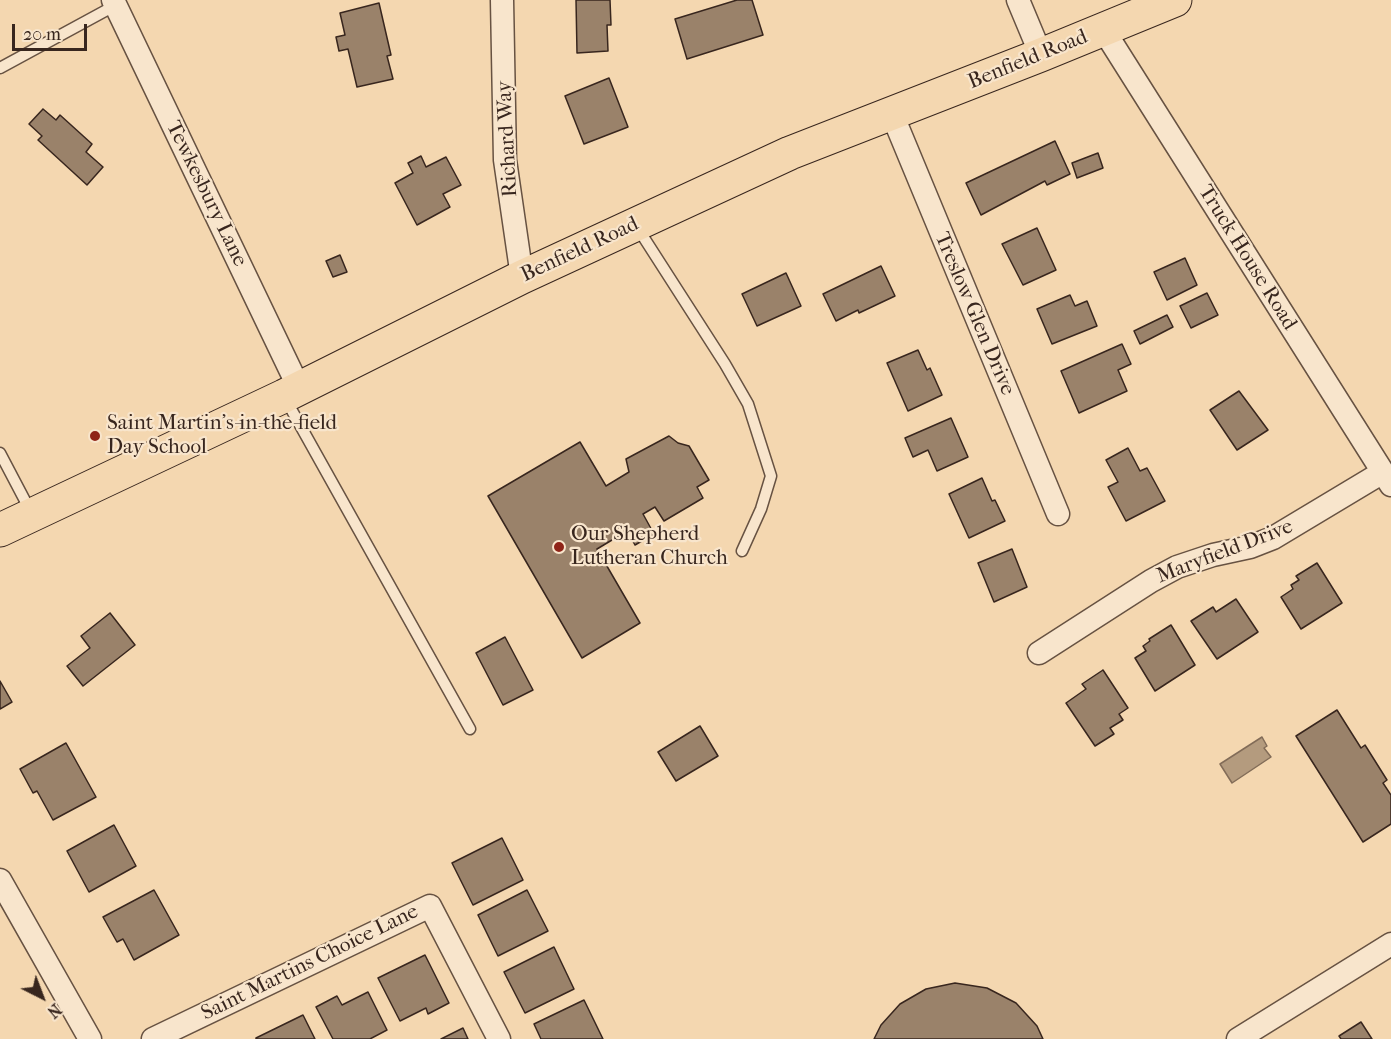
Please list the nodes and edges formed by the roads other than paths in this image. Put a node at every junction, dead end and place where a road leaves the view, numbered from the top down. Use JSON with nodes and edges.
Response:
{"nodes":[{"id":1,"x":502,"y":0,"type":"edge"},
{"id":2,"x":1018,"y":0,"type":"edge"},
{"id":3,"x":1174,"y":0,"type":"edge"},
{"id":4,"x":115,"y":3,"type":"edge"},
{"id":5,"x":1103,"y":29,"type":"junction"},
{"id":6,"x":1041,"y":55,"type":"junction"},
{"id":7,"x":0,"y":68,"type":"edge"},
{"id":8,"x":892,"y":114,"type":"junction"},
{"id":9,"x":636,"y":224,"type":"junction"},
{"id":10,"x":522,"y":276,"type":"junction"},
{"id":11,"x":291,"y":392,"type":"junction"},
{"id":12,"x":0,"y":453,"type":"edge"},
{"id":13,"x":1387,"y":479,"type":"edge"},
{"id":14,"x":33,"y":514,"type":"junction"},
{"id":15,"x":1058,"y":514,"type":"dead end"},
{"id":16,"x":0,"y":531,"type":"edge"},
{"id":17,"x":742,"y":551,"type":"dead end"},
{"id":18,"x":1039,"y":653,"type":"dead end"},
{"id":19,"x":470,"y":729,"type":"dead end"},
{"id":20,"x":0,"y":880,"type":"edge"},
{"id":21,"x":1391,"y":944,"type":"edge"},
{"id":22,"x":90,"y":1039,"type":"edge"},
{"id":23,"x":153,"y":1039,"type":"edge"},
{"id":24,"x":499,"y":1039,"type":"edge"},
{"id":25,"x":1238,"y":1039,"type":"edge"}],
"edges":[{"from":1,"to":10,"type":"street","name":"Richard Way"},
{"from":2,"to":6,"type":"street"},
{"from":3,"to":5,"type":"main road","name":"Benfield Road"},
{"from":4,"to":7,"type":"lane"},
{"from":4,"to":11,"type":"street","name":"Tewkesbury Lane"},
{"from":5,"to":6,"type":"main road","name":"Benfield Road"},
{"from":5,"to":13,"type":"street","name":"Truck House Road"},
{"from":6,"to":8,"type":"main road","name":"Benfield Road"},
{"from":8,"to":9,"type":"main road","name":"Benfield Road"},
{"from":8,"to":15,"type":"street","name":"Treslow Glen Drive"},
{"from":9,"to":10,"type":"main road","name":"Benfield Road"},
{"from":9,"to":17,"type":"lane"},
{"from":10,"to":11,"type":"main road","name":"Benfield Road"},
{"from":11,"to":14,"type":"main road","name":"Benfield Road"},
{"from":11,"to":19,"type":"lane"},
{"from":12,"to":14,"type":"lane"},
{"from":13,"to":18,"type":"street","name":"Maryfield Drive"},
{"from":14,"to":16,"type":"main road","name":"Benfield Road"},
{"from":20,"to":22,"type":"street"},
{"from":21,"to":25,"type":"street"},
{"from":23,"to":24,"type":"street","name":"Saint Martins Choice Lane"}]}
